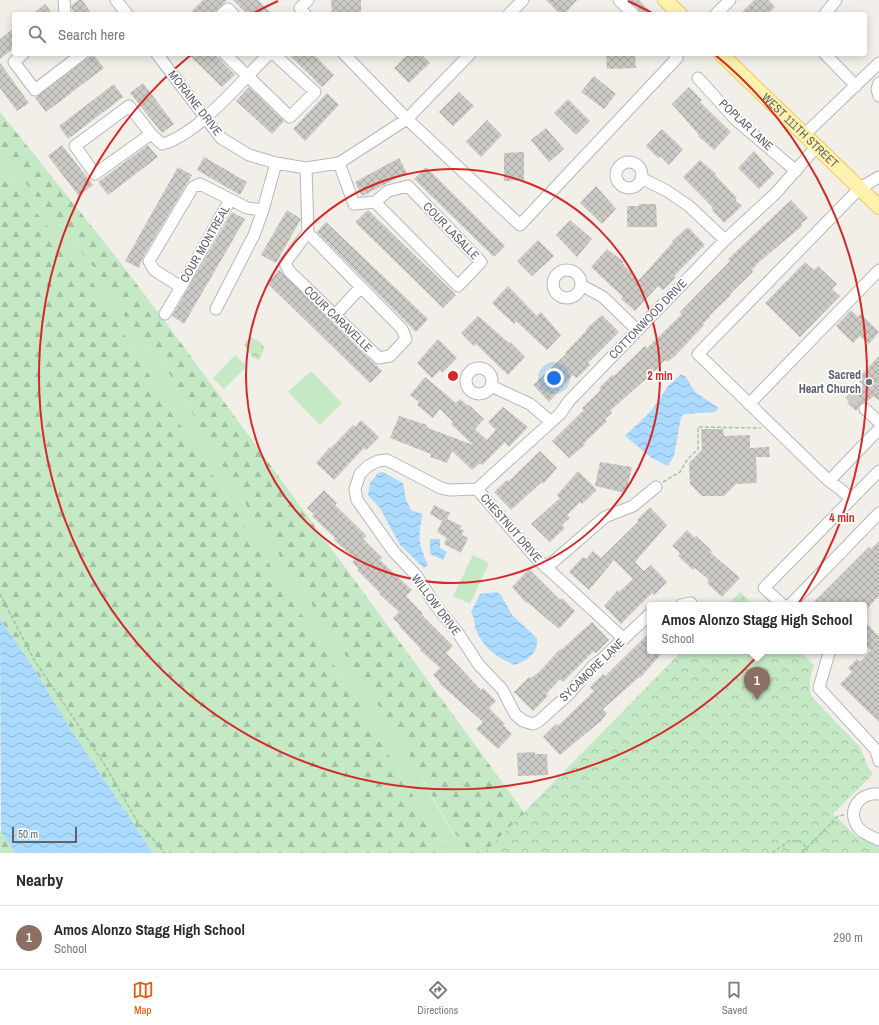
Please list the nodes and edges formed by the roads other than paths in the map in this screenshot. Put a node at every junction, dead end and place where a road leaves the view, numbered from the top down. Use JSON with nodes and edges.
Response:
{"nodes":[{"id":1,"x":64,"y":0,"type":"edge"},
{"id":2,"x":116,"y":0,"type":"edge"},
{"id":3,"x":308,"y":0,"type":"edge"},
{"id":4,"x":523,"y":0,"type":"edge"},
{"id":5,"x":619,"y":0,"type":"edge"},
{"id":6,"x":665,"y":0,"type":"edge"},
{"id":7,"x":730,"y":0,"type":"edge"},
{"id":8,"x":836,"y":0,"type":"edge"},
{"id":9,"x":65,"y":12,"type":"edge"},
{"id":10,"x":125,"y":12,"type":"edge"},
{"id":11,"x":303,"y":12,"type":"edge"},
{"id":12,"x":511,"y":12,"type":"edge"},
{"id":13,"x":631,"y":12,"type":"edge"},
{"id":14,"x":678,"y":12,"type":"edge"},
{"id":15,"x":718,"y":12,"type":"edge"},
{"id":16,"x":826,"y":12,"type":"edge"},
{"id":17,"x":21,"y":56,"type":"edge"},
{"id":18,"x":79,"y":56,"type":"edge"},
{"id":19,"x":158,"y":56,"type":"edge"},
{"id":20,"x":227,"y":56,"type":"edge"},
{"id":21,"x":267,"y":56,"type":"edge"},
{"id":22,"x":276,"y":56,"type":"edge"},
{"id":23,"x":346,"y":56,"type":"edge"},
{"id":24,"x":468,"y":56,"type":"edge"},
{"id":25,"x":676,"y":56,"type":"edge"},
{"id":26,"x":723,"y":56,"type":"edge"},
{"id":27,"x":827,"y":56,"type":"edge"},
{"id":28,"x":879,"y":63,"type":"edge"},
{"id":29,"x":247,"y":76,"type":"junction"},
{"id":30,"x":698,"y":78,"type":"dead end"},
{"id":31,"x":856,"y":86,"type":"junction"},
{"id":32,"x":205,"y":118,"type":"junction"},
{"id":33,"x":407,"y":119,"type":"junction"},
{"id":34,"x":151,"y":134,"type":"junction"},
{"id":35,"x":804,"y":134,"type":"junction"},
{"id":36,"x":817,"y":146,"type":"junction"},
{"id":37,"x":339,"y":163,"type":"junction"},
{"id":38,"x":276,"y":164,"type":"junction"},
{"id":39,"x":306,"y":168,"type":"junction"},
{"id":40,"x":796,"y":171,"type":"junction"},
{"id":41,"x":879,"y":177,"type":"edge"},
{"id":42,"x":641,"y":178,"type":"dead end"},
{"id":43,"x":860,"y":188,"type":"junction"},
{"id":44,"x":230,"y":200,"type":"junction"},
{"id":45,"x":375,"y":202,"type":"junction"},
{"id":46,"x":879,"y":207,"type":"edge"},
{"id":47,"x":263,"y":210,"type":"junction"},
{"id":48,"x":308,"y":232,"type":"junction"},
{"id":49,"x":725,"y":240,"type":"junction"},
{"id":50,"x":879,"y":270,"type":"edge"},
{"id":51,"x":581,"y":285,"type":"dead end"},
{"id":52,"x":180,"y":287,"type":"junction"},
{"id":53,"x":361,"y":287,"type":"junction"},
{"id":54,"x":216,"y":309,"type":"dead end"},
{"id":55,"x":165,"y":314,"type":"dead end"},
{"id":56,"x":335,"y":315,"type":"junction"},
{"id":57,"x":637,"y":330,"type":"junction"},
{"id":58,"x":491,"y":386,"type":"dead end"},
{"id":59,"x":749,"y":404,"type":"junction"},
{"id":60,"x":866,"y":409,"type":"tunnel mouth"},
{"id":61,"x":551,"y":422,"type":"junction"},
{"id":62,"x":879,"y":422,"type":"edge"},
{"id":63,"x":879,"y":429,"type":"edge"},
{"id":64,"x":378,"y":461,"type":"joint"},
{"id":65,"x":879,"y":471,"type":"edge"},
{"id":66,"x":829,"y":481,"type":"junction"},
{"id":67,"x":656,"y":487,"type":"road end"},
{"id":68,"x":477,"y":489,"type":"junction"},
{"id":69,"x":852,"y":499,"type":"junction"},
{"id":70,"x":879,"y":513,"type":"edge"},
{"id":71,"x":546,"y":568,"type":"junction"},
{"id":72,"x":780,"y":602,"type":"edge"},
{"id":73,"x":793,"y":602,"type":"edge"},
{"id":74,"x":647,"y":617,"type":"edge"},
{"id":75,"x":624,"y":639,"type":"junction"},
{"id":76,"x":829,"y":654,"type":"edge"},
{"id":77,"x":533,"y":724,"type":"joint"},
{"id":78,"x":879,"y":761,"type":"edge"},
{"id":79,"x":877,"y":792,"type":"edge"},
{"id":80,"x":879,"y":840,"type":"edge"}],
"edges":[{"from":1,"to":9,"type":"street"},
{"from":2,"to":10,"type":"street"},
{"from":3,"to":11,"type":"street"},
{"from":4,"to":12,"type":"street"},
{"from":5,"to":13,"type":"street"},
{"from":6,"to":14,"type":"main road"},
{"from":7,"to":15,"type":"street"},
{"from":8,"to":16,"type":"street"},
{"from":17,"to":18,"type":"street"},
{"from":19,"to":32,"type":"street","name":"MORAINE DRIVE"},
{"from":20,"to":29,"type":"street"},
{"from":21,"to":29,"type":"street"},
{"from":22,"to":29,"type":"street"},
{"from":23,"to":33,"type":"street"},
{"from":24,"to":33,"type":"street"},
{"from":25,"to":33,"type":"street"},
{"from":26,"to":35,"type":"main road","name":"WEST 111TH STREET"},
{"from":27,"to":31,"type":"street"},
{"from":28,"to":31,"type":"street"},
{"from":29,"to":32,"type":"street"},
{"from":30,"to":40,"type":"street","name":"POPLAR LANE"},
{"from":31,"to":35,"type":"street"},
{"from":32,"to":34,"type":"street"},
{"from":32,"to":38,"type":"street","name":"MORAINE DRIVE"},
{"from":33,"to":37,"type":"street"},
{"from":34,"to":34,"type":"street"},
{"from":35,"to":36,"type":"main road","name":"WEST 111TH STREET"},
{"from":36,"to":40,"type":"street","name":"COTTONWOOD DRIVE"},
{"from":36,"to":43,"type":"main road","name":"WEST 111TH STREET"},
{"from":37,"to":39,"type":"street","name":"MORAINE DRIVE"},
{"from":37,"to":45,"type":"street"},
{"from":38,"to":39,"type":"street","name":"MORAINE DRIVE"},
{"from":38,"to":47,"type":"street"},
{"from":39,"to":48,"type":"street"},
{"from":40,"to":49,"type":"street","name":"COTTONWOOD DRIVE"},
{"from":41,"to":43,"type":"street"},
{"from":42,"to":49,"type":"street"},
{"from":43,"to":46,"type":"main road","name":"WEST 111TH STREET"},
{"from":43,"to":59,"type":"street"},
{"from":44,"to":47,"type":"street","name":"COUR MONTREAL"},
{"from":44,"to":52,"type":"street","name":"COUR MONTREAL"},
{"from":44,"to":52,"type":"street","name":"COUR MONTREAL"},
{"from":45,"to":45,"type":"street","name":"COUR LASALLE"},
{"from":47,"to":54,"type":"street"},
{"from":48,"to":53,"type":"street","name":"COUR CARAVELLE"},
{"from":48,"to":56,"type":"street","name":"COUR CARAVELLE"},
{"from":49,"to":57,"type":"street","name":"COTTONWOOD DRIVE"},
{"from":50,"to":59,"type":"street"},
{"from":51,"to":57,"type":"street"},
{"from":52,"to":55,"type":"street"},
{"from":53,"to":56,"type":"street"},
{"from":53,"to":56,"type":"street","name":"COUR CARAVELLE"},
{"from":57,"to":61,"type":"street","name":"COTTONWOOD DRIVE"},
{"from":58,"to":61,"type":"street"},
{"from":59,"to":66,"type":"street"},
{"from":60,"to":62,"type":"street"},
{"from":61,"to":68,"type":"street","name":"COTTONWOOD DRIVE"},
{"from":63,"to":66,"type":"street"},
{"from":64,"to":68,"type":"street","name":"CHESTNUT DRIVE"},
{"from":64,"to":77,"type":"street","name":"WILLOW DRIVE"},
{"from":65,"to":69,"type":"street"},
{"from":66,"to":69,"type":"street"},
{"from":67,"to":71,"type":"street"},
{"from":68,"to":71,"type":"street","name":"CHESTNUT DRIVE"},
{"from":69,"to":72,"type":"street"},
{"from":70,"to":73,"type":"street"},
{"from":71,"to":75,"type":"street","name":"CHESTNUT DRIVE"},
{"from":74,"to":75,"type":"street","name":"SYCAMORE LANE"},
{"from":75,"to":77,"type":"street","name":"SYCAMORE LANE"},
{"from":76,"to":78,"type":"street"},
{"from":79,"to":80,"type":"street"}]}
